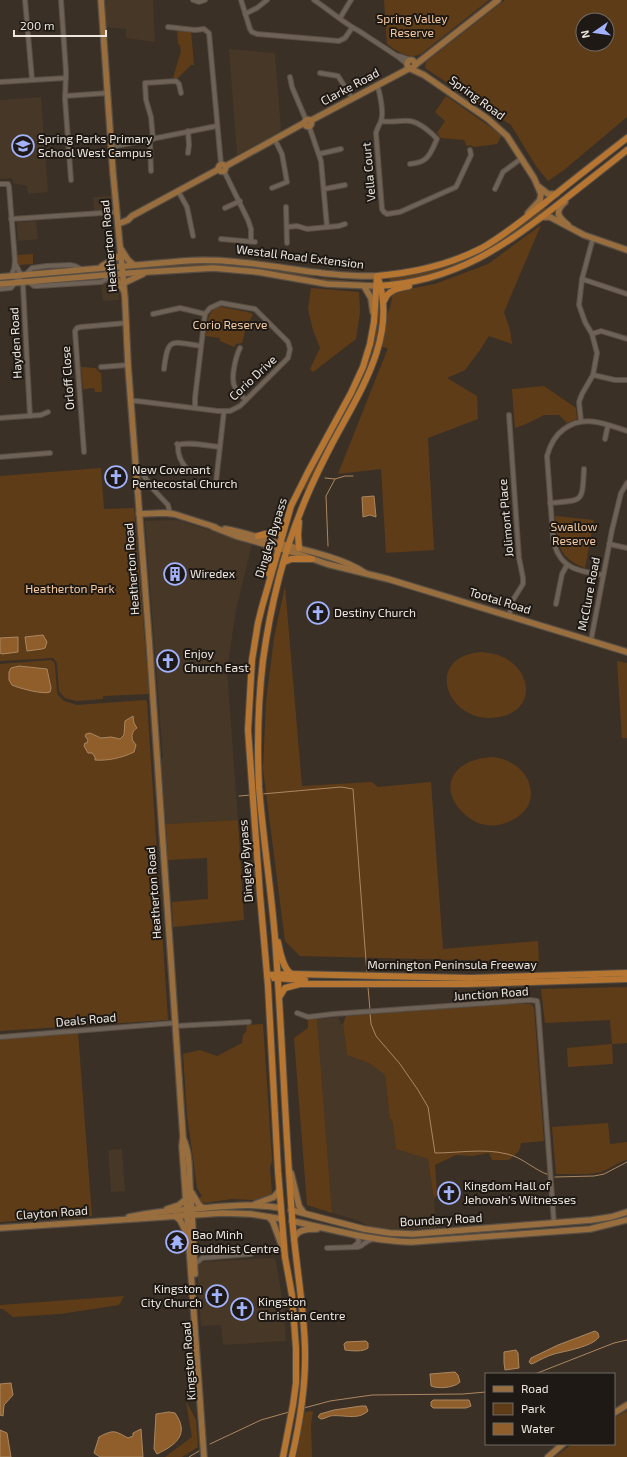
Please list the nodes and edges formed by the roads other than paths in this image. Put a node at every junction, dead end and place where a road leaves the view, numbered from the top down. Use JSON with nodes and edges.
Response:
{"nodes":[{"id":1,"x":25,"y":0,"type":"edge"},
{"id":2,"x":61,"y":0,"type":"edge"},
{"id":3,"x":101,"y":0,"type":"edge"},
{"id":4,"x":193,"y":0,"type":"edge"},
{"id":5,"x":205,"y":0,"type":"edge"},
{"id":6,"x":241,"y":0,"type":"edge"},
{"id":7,"x":267,"y":0,"type":"edge"},
{"id":8,"x":314,"y":0,"type":"edge"},
{"id":9,"x":352,"y":0,"type":"edge"},
{"id":10,"x":498,"y":0,"type":"edge"},
{"id":11,"x":245,"y":14,"type":"junction"},
{"id":12,"x":340,"y":18,"type":"junction"},
{"id":13,"x":168,"y":27,"type":"dead end"},
{"id":14,"x":352,"y":28,"type":"junction"},
{"id":15,"x":411,"y":65,"type":"junction"},
{"id":16,"x":320,"y":73,"type":"dead end"},
{"id":17,"x":290,"y":77,"type":"dead end"},
{"id":18,"x":66,"y":78,"type":"junction"},
{"id":19,"x":32,"y":79,"type":"junction"},
{"id":20,"x":0,"y":82,"type":"edge"},
{"id":21,"x":377,"y":86,"type":"junction"},
{"id":22,"x":108,"y":92,"type":"junction"},
{"id":23,"x":181,"y":93,"type":"dead end"},
{"id":24,"x":65,"y":96,"type":"junction"},
{"id":25,"x":352,"y":98,"type":"junction"},
{"id":26,"x":381,"y":121,"type":"junction"},
{"id":27,"x":307,"y":122,"type":"junction"},
{"id":28,"x":217,"y":126,"type":"junction"},
{"id":29,"x":188,"y":131,"type":"junction"},
{"id":30,"x":627,"y":138,"type":"edge"},
{"id":31,"x":151,"y":140,"type":"junction"},
{"id":32,"x":274,"y":140,"type":"junction"},
{"id":33,"x":112,"y":147,"type":"junction"},
{"id":34,"x":341,"y":149,"type":"dead end"},
{"id":35,"x":470,"y":150,"type":"dead end"},
{"id":36,"x":627,"y":150,"type":"edge"},
{"id":37,"x":188,"y":152,"type":"dead end"},
{"id":38,"x":319,"y":154,"type":"junction"},
{"id":39,"x":522,"y":158,"type":"junction"},
{"id":40,"x":410,"y":164,"type":"dead end"},
{"id":41,"x":223,"y":168,"type":"junction"},
{"id":42,"x":151,"y":171,"type":"dead end"},
{"id":43,"x":71,"y":180,"type":"dead end"},
{"id":44,"x":0,"y":184,"type":"edge"},
{"id":45,"x":584,"y":184,"type":"junction"},
{"id":46,"x":345,"y":185,"type":"dead end"},
{"id":47,"x":538,"y":185,"type":"junction"},
{"id":48,"x":272,"y":188,"type":"dead end"},
{"id":49,"x":324,"y":189,"type":"junction"},
{"id":50,"x":495,"y":189,"type":"dead end"},
{"id":51,"x":178,"y":192,"type":"junction"},
{"id":52,"x":556,"y":194,"type":"junction"},
{"id":53,"x":240,"y":201,"type":"junction"},
{"id":54,"x":286,"y":206,"type":"dead end"},
{"id":55,"x":225,"y":208,"type":"dead end"},
{"id":56,"x":117,"y":212,"type":"junction"},
{"id":57,"x":542,"y":218,"type":"junction"},
{"id":58,"x":11,"y":219,"type":"junction"},
{"id":59,"x":117,"y":222,"type":"junction"},
{"id":60,"x":345,"y":224,"type":"dead end"},
{"id":61,"x":287,"y":226,"type":"junction"},
{"id":62,"x":327,"y":227,"type":"junction"},
{"id":63,"x":578,"y":232,"type":"junction"},
{"id":64,"x":193,"y":236,"type":"dead end"},
{"id":65,"x":501,"y":236,"type":"junction"},
{"id":66,"x":593,"y":238,"type":"junction"},
{"id":67,"x":222,"y":239,"type":"dead end"},
{"id":68,"x":288,"y":243,"type":"dead end"},
{"id":69,"x":120,"y":249,"type":"junction"},
{"id":70,"x":627,"y":250,"type":"edge"},
{"id":71,"x":121,"y":255,"type":"junction"},
{"id":72,"x":15,"y":260,"type":"junction"},
{"id":73,"x":134,"y":265,"type":"junction"},
{"id":74,"x":122,"y":266,"type":"junction"},
{"id":75,"x":98,"y":268,"type":"junction"},
{"id":76,"x":151,"y":272,"type":"junction"},
{"id":77,"x":24,"y":274,"type":"junction"},
{"id":78,"x":123,"y":274,"type":"junction"},
{"id":79,"x":440,"y":274,"type":"junction"},
{"id":80,"x":110,"y":275,"type":"junction"},
{"id":81,"x":11,"y":276,"type":"junction"},
{"id":82,"x":377,"y":276,"type":"junction"},
{"id":83,"x":0,"y":277,"type":"edge"},
{"id":84,"x":582,"y":279,"type":"junction"},
{"id":85,"x":22,"y":282,"type":"junction"},
{"id":86,"x":15,"y":283,"type":"junction"},
{"id":87,"x":0,"y":284,"type":"edge"},
{"id":88,"x":124,"y":284,"type":"junction"},
{"id":89,"x":364,"y":286,"type":"junction"},
{"id":90,"x":378,"y":286,"type":"junction"},
{"id":91,"x":0,"y":289,"type":"edge"},
{"id":92,"x":124,"y":292,"type":"junction"},
{"id":93,"x":627,"y":294,"type":"edge"},
{"id":94,"x":383,"y":303,"type":"junction"},
{"id":95,"x":153,"y":314,"type":"dead end"},
{"id":96,"x":205,"y":314,"type":"junction"},
{"id":97,"x":374,"y":322,"type":"junction"},
{"id":98,"x":126,"y":323,"type":"junction"},
{"id":99,"x":592,"y":334,"type":"junction"},
{"id":100,"x":627,"y":339,"type":"edge"},
{"id":101,"x":201,"y":346,"type":"junction"},
{"id":102,"x":240,"y":348,"type":"dead end"},
{"id":103,"x":128,"y":365,"type":"junction"},
{"id":104,"x":102,"y":367,"type":"dead end"},
{"id":105,"x":164,"y":369,"type":"dead end"},
{"id":106,"x":593,"y":375,"type":"junction"},
{"id":107,"x":627,"y":382,"type":"edge"},
{"id":108,"x":246,"y":400,"type":"junction"},
{"id":109,"x":131,"y":401,"type":"junction"},
{"id":110,"x":193,"y":408,"type":"junction"},
{"id":111,"x":224,"y":411,"type":"junction"},
{"id":112,"x":48,"y":412,"type":"dead end"},
{"id":113,"x":509,"y":415,"type":"dead end"},
{"id":114,"x":30,"y":416,"type":"junction"},
{"id":115,"x":0,"y":418,"type":"edge"},
{"id":116,"x":581,"y":421,"type":"junction"},
{"id":117,"x":608,"y":425,"type":"junction"},
{"id":118,"x":627,"y":431,"type":"edge"},
{"id":119,"x":606,"y":439,"type":"dead end"},
{"id":120,"x":220,"y":447,"type":"junction"},
{"id":121,"x":84,"y":452,"type":"dead end"},
{"id":122,"x":50,"y":453,"type":"dead end"},
{"id":123,"x":0,"y":457,"type":"edge"},
{"id":124,"x":584,"y":468,"type":"dead end"},
{"id":125,"x":189,"y":471,"type":"dead end"},
{"id":126,"x":144,"y":476,"type":"dead end"},
{"id":127,"x":216,"y":482,"type":"dead end"},
{"id":128,"x":627,"y":483,"type":"edge"},
{"id":129,"x":550,"y":503,"type":"junction"},
{"id":130,"x":302,"y":507,"type":"junction"},
{"id":131,"x":170,"y":513,"type":"junction"},
{"id":132,"x":139,"y":514,"type":"junction"},
{"id":133,"x":213,"y":527,"type":"junction"},
{"id":134,"x":283,"y":533,"type":"junction"},
{"id":135,"x":258,"y":536,"type":"junction"},
{"id":136,"x":609,"y":544,"type":"junction"},
{"id":137,"x":267,"y":545,"type":"junction"},
{"id":138,"x":279,"y":546,"type":"junction"},
{"id":139,"x":288,"y":548,"type":"junction"},
{"id":140,"x":299,"y":548,"type":"junction"},
{"id":141,"x":627,"y":548,"type":"edge"},
{"id":142,"x":312,"y":559,"type":"junction"},
{"id":143,"x":284,"y":562,"type":"junction"},
{"id":144,"x":568,"y":565,"type":"junction"},
{"id":145,"x":366,"y":573,"type":"junction"},
{"id":146,"x":603,"y":575,"type":"junction"},
{"id":147,"x":270,"y":579,"type":"junction"},
{"id":148,"x":556,"y":604,"type":"dead end"},
{"id":149,"x":509,"y":616,"type":"junction"},
{"id":150,"x":591,"y":640,"type":"junction"},
{"id":151,"x":627,"y":652,"type":"edge"},
{"id":152,"x":273,"y":919,"type":"junction"},
{"id":153,"x":627,"y":973,"type":"edge"},
{"id":154,"x":292,"y":974,"type":"junction"},
{"id":155,"x":267,"y":976,"type":"junction"},
{"id":156,"x":278,"y":976,"type":"junction"},
{"id":157,"x":627,"y":979,"type":"edge"},
{"id":158,"x":340,"y":984,"type":"junction"},
{"id":159,"x":279,"y":1000,"type":"junction"},
{"id":160,"x":297,"y":1013,"type":"dead end"},
{"id":161,"x":249,"y":1022,"type":"dead end"},
{"id":162,"x":174,"y":1025,"type":"junction"},
{"id":163,"x":0,"y":1037,"type":"edge"},
{"id":164,"x":183,"y":1138,"type":"junction"},
{"id":165,"x":289,"y":1167,"type":"junction"},
{"id":166,"x":190,"y":1185,"type":"junction"},
{"id":167,"x":279,"y":1191,"type":"junction"},
{"id":168,"x":186,"y":1199,"type":"junction"},
{"id":169,"x":251,"y":1205,"type":"junction"},
{"id":170,"x":203,"y":1208,"type":"junction"},
{"id":171,"x":281,"y":1208,"type":"junction"},
{"id":172,"x":291,"y":1210,"type":"junction"},
{"id":173,"x":190,"y":1212,"type":"junction"},
{"id":174,"x":627,"y":1212,"type":"edge"},
{"id":175,"x":215,"y":1213,"type":"junction"},
{"id":176,"x":304,"y":1213,"type":"junction"},
{"id":177,"x":159,"y":1214,"type":"junction"},
{"id":178,"x":175,"y":1216,"type":"junction"},
{"id":179,"x":266,"y":1216,"type":"junction"},
{"id":180,"x":282,"y":1219,"type":"junction"},
{"id":181,"x":627,"y":1220,"type":"edge"},
{"id":182,"x":292,"y":1221,"type":"junction"},
{"id":183,"x":554,"y":1223,"type":"junction"},
{"id":184,"x":193,"y":1224,"type":"junction"},
{"id":185,"x":0,"y":1228,"type":"edge"},
{"id":186,"x":327,"y":1229,"type":"junction"},
{"id":187,"x":364,"y":1230,"type":"junction"},
{"id":188,"x":555,"y":1232,"type":"junction"},
{"id":189,"x":357,"y":1236,"type":"junction"},
{"id":190,"x":189,"y":1238,"type":"junction"},
{"id":191,"x":373,"y":1239,"type":"junction"},
{"id":192,"x":294,"y":1240,"type":"junction"},
{"id":193,"x":382,"y":1240,"type":"junction"},
{"id":194,"x":350,"y":1247,"type":"junction"},
{"id":195,"x":327,"y":1248,"type":"dead end"},
{"id":196,"x":194,"y":1252,"type":"junction"},
{"id":197,"x":251,"y":1254,"type":"dead end"},
{"id":198,"x":285,"y":1257,"type":"junction"},
{"id":199,"x":202,"y":1258,"type":"junction"},
{"id":200,"x":194,"y":1264,"type":"junction"},
{"id":201,"x":627,"y":1405,"type":"edge"},
{"id":202,"x":615,"y":1412,"type":"edge"},
{"id":203,"x":561,"y":1445,"type":"edge"},
{"id":204,"x":205,"y":1457,"type":"edge"},
{"id":205,"x":283,"y":1457,"type":"edge"},
{"id":206,"x":292,"y":1457,"type":"edge"},
{"id":207,"x":548,"y":1457,"type":"edge"}],
"edges":[{"from":1,"to":19,"type":"street"},
{"from":2,"to":18,"type":"street"},
{"from":3,"to":22,"type":"main road","name":"Heatherton Road"},
{"from":4,"to":5,"type":"street"},
{"from":6,"to":11,"type":"street"},
{"from":7,"to":11,"type":"street"},
{"from":8,"to":12,"type":"street","name":"Spring Road"},
{"from":9,"to":12,"type":"street"},
{"from":10,"to":15,"type":"main road","name":"Clarke Road"},
{"from":11,"to":14,"type":"street"},
{"from":12,"to":14,"type":"street","name":"Spring Road"},
{"from":13,"to":28,"type":"street"},
{"from":14,"to":15,"type":"street","name":"Spring Road"},
{"from":15,"to":21,"type":"main road","name":"Clarke Road"},
{"from":15,"to":39,"type":"main road","name":"Spring Road"},
{"from":16,"to":25,"type":"street"},
{"from":17,"to":27,"type":"street"},
{"from":18,"to":19,"type":"street"},
{"from":18,"to":24,"type":"street"},
{"from":19,"to":20,"type":"street"},
{"from":21,"to":25,"type":"main road","name":"Clarke Road"},
{"from":21,"to":26,"type":"street","name":"Vella Court"},
{"from":22,"to":24,"type":"street"},
{"from":22,"to":33,"type":"main road","name":"Heatherton Road"},
{"from":23,"to":31,"type":"street"},
{"from":24,"to":43,"type":"street"},
{"from":25,"to":27,"type":"main road","name":"Clarke Road"},
{"from":26,"to":35,"type":"street","name":"Vella Court"},
{"from":26,"to":40,"type":"street"},
{"from":27,"to":32,"type":"main road","name":"Clarke Road"},
{"from":27,"to":38,"type":"street"},
{"from":28,"to":29,"type":"street"},
{"from":28,"to":41,"type":"street"},
{"from":29,"to":31,"type":"street"},
{"from":29,"to":37,"type":"street"},
{"from":30,"to":52,"type":"highway","name":"Westall Road Extension"},
{"from":31,"to":33,"type":"street"},
{"from":31,"to":42,"type":"street"},
{"from":32,"to":41,"type":"main road","name":"Clarke Road"},
{"from":32,"to":48,"type":"street"},
{"from":33,"to":56,"type":"main road","name":"Heatherton Road"},
{"from":34,"to":38,"type":"street"},
{"from":36,"to":45,"type":"highway","name":"Westall Road Extension"},
{"from":38,"to":49,"type":"street"},
{"from":39,"to":47,"type":"main road","name":"Spring Road"},
{"from":39,"to":50,"type":"street"},
{"from":41,"to":51,"type":"main road","name":"Clarke Road"},
{"from":41,"to":53,"type":"street"},
{"from":44,"to":58,"type":"street"},
{"from":45,"to":57,"type":"highway","name":"Westall Road Extension"},
{"from":45,"to":63,"type":"main road"},
{"from":46,"to":49,"type":"street"},
{"from":47,"to":52,"type":"main road","name":"Spring Road"},
{"from":47,"to":65,"type":"main road","name":"Spring Road"},
{"from":49,"to":62,"type":"street"},
{"from":51,"to":59,"type":"main road","name":"Clarke Road"},
{"from":51,"to":64,"type":"street"},
{"from":52,"to":65,"type":"highway","name":"Westall Road Extension"},
{"from":53,"to":55,"type":"street"},
{"from":53,"to":67,"type":"street"},
{"from":54,"to":61,"type":"street"},
{"from":56,"to":58,"type":"street"},
{"from":56,"to":59,"type":"main road","name":"Heatherton Road"},
{"from":57,"to":63,"type":"main road"},
{"from":57,"to":79,"type":"highway","name":"Westall Road Extension"},
{"from":58,"to":72,"type":"street"},
{"from":59,"to":69,"type":"main road","name":"Heatherton Road"},
{"from":60,"to":62,"type":"street"},
{"from":61,"to":62,"type":"street"},
{"from":61,"to":68,"type":"street"},
{"from":63,"to":66,"type":"main road"},
{"from":65,"to":82,"type":"highway","name":"Westall Road Extension"},
{"from":66,"to":70,"type":"main road"},
{"from":66,"to":84,"type":"street"},
{"from":69,"to":71,"type":"main road","name":"Heatherton Road"},
{"from":69,"to":73,"type":"main road"},
{"from":71,"to":74,"type":"main road","name":"Heatherton Road"},
{"from":71,"to":75,"type":"main road"},
{"from":72,"to":77,"type":"street"},
{"from":72,"to":81,"type":"street"},
{"from":73,"to":74,"type":"main road","name":"Westall Road Extension"},
{"from":73,"to":82,"type":"main road","name":"Westall Road Extension"},
{"from":74,"to":75,"type":"main road","name":"Westall Road Extension"},
{"from":74,"to":78,"type":"main road","name":"Heatherton Road"},
{"from":75,"to":77,"type":"main road","name":"Westall Road Extension"},
{"from":76,"to":78,"type":"main road","name":"Westall Road Extension"},
{"from":76,"to":88,"type":"main road"},
{"from":76,"to":89,"type":"main road","name":"Westall Road Extension"},
{"from":77,"to":81,"type":"main road","name":"Westall Road Extension"},
{"from":78,"to":80,"type":"main road","name":"Westall Road Extension"},
{"from":78,"to":88,"type":"main road","name":"Heatherton Road"},
{"from":79,"to":90,"type":"highway","name":"Westall Road Extension"},
{"from":79,"to":94,"type":"highway"},
{"from":80,"to":85,"type":"main road","name":"Westall Road Extension"},
{"from":80,"to":92,"type":"main road"},
{"from":81,"to":83,"type":"main road","name":"Westall Road Extension"},
{"from":81,"to":85,"type":"street"},
{"from":82,"to":90,"type":"highway"},
{"from":84,"to":93,"type":"street"},
{"from":84,"to":99,"type":"street"},
{"from":85,"to":86,"type":"main road","name":"Westall Road Extension"},
{"from":85,"to":114,"type":"street","name":"Hayden Road"},
{"from":86,"to":87,"type":"main road","name":"Westall Road Extension"},
{"from":86,"to":91,"type":"street"},
{"from":88,"to":92,"type":"main road","name":"Heatherton Road"},
{"from":89,"to":90,"type":"main road","name":"Westall Road Extension"},
{"from":89,"to":97,"type":"main road"},
{"from":90,"to":94,"type":"highway","name":"Dingley Bypass"},
{"from":90,"to":97,"type":"highway","name":"Dingley Bypass"},
{"from":92,"to":98,"type":"main road","name":"Heatherton Road"},
{"from":94,"to":130,"type":"highway","name":"Dingley Bypass"},
{"from":95,"to":96,"type":"street"},
{"from":96,"to":101,"type":"street"},
{"from":96,"to":108,"type":"street","name":"Corio Drive"},
{"from":97,"to":134,"type":"highway","name":"Dingley Bypass"},
{"from":98,"to":103,"type":"main road","name":"Heatherton Road"},
{"from":98,"to":121,"type":"street","name":"Orloff Close"},
{"from":99,"to":100,"type":"street"},
{"from":99,"to":106,"type":"street"},
{"from":101,"to":105,"type":"street"},
{"from":101,"to":110,"type":"street"},
{"from":102,"to":108,"type":"street"},
{"from":103,"to":104,"type":"street"},
{"from":103,"to":109,"type":"main road","name":"Heatherton Road"},
{"from":106,"to":107,"type":"street"},
{"from":106,"to":116,"type":"street"},
{"from":108,"to":111,"type":"street","name":"Corio Drive"},
{"from":109,"to":110,"type":"street","name":"Corio Drive"},
{"from":109,"to":132,"type":"main road","name":"Heatherton Road"},
{"from":110,"to":111,"type":"street","name":"Corio Drive"},
{"from":111,"to":120,"type":"street"},
{"from":112,"to":114,"type":"street"},
{"from":113,"to":149,"type":"street","name":"Jolimont Place"},
{"from":114,"to":115,"type":"street"},
{"from":116,"to":117,"type":"street"},
{"from":116,"to":129,"type":"street"},
{"from":117,"to":118,"type":"street"},
{"from":117,"to":119,"type":"street"},
{"from":120,"to":125,"type":"street"},
{"from":120,"to":127,"type":"street"},
{"from":122,"to":123,"type":"street"},
{"from":124,"to":129,"type":"street"},
{"from":126,"to":131,"type":"street"},
{"from":128,"to":136,"type":"street","name":"McClure Road"},
{"from":129,"to":144,"type":"street"},
{"from":130,"to":139,"type":"highway","name":"Dingley Bypass"},
{"from":130,"to":140,"type":"highway"},
{"from":131,"to":132,"type":"main road","name":"Tootal Road"},
{"from":131,"to":133,"type":"main road","name":"Tootal Road"},
{"from":132,"to":162,"type":"main road","name":"Heatherton Road"},
{"from":133,"to":135,"type":"main road","name":"Tootal Road"},
{"from":133,"to":137,"type":"main road","name":"Tootal Road"},
{"from":134,"to":135,"type":"highway"},
{"from":134,"to":138,"type":"highway","name":"Dingley Bypass"},
{"from":135,"to":138,"type":"main road","name":"Tootal Road"},
{"from":136,"to":141,"type":"street"},
{"from":136,"to":146,"type":"street","name":"McClure Road"},
{"from":137,"to":138,"type":"main road","name":"Tootal Road"},
{"from":137,"to":147,"type":"highway"},
{"from":138,"to":139,"type":"main road","name":"Tootal Road"},
{"from":138,"to":147,"type":"highway","name":"Dingley Bypass"},
{"from":139,"to":140,"type":"main road","name":"Tootal Road"},
{"from":139,"to":142,"type":"main road","name":"Tootal Road"},
{"from":139,"to":143,"type":"highway","name":"Dingley Bypass"},
{"from":140,"to":145,"type":"main road","name":"Tootal Road"},
{"from":142,"to":143,"type":"highway"},
{"from":142,"to":145,"type":"main road","name":"Tootal Road"},
{"from":143,"to":152,"type":"highway","name":"Dingley Bypass"},
{"from":144,"to":146,"type":"street"},
{"from":144,"to":148,"type":"street"},
{"from":145,"to":149,"type":"main road","name":"Tootal Road"},
{"from":146,"to":150,"type":"street","name":"McClure Road"},
{"from":147,"to":155,"type":"highway","name":"Dingley Bypass"},
{"from":149,"to":150,"type":"main road","name":"Tootal Road"},
{"from":150,"to":151,"type":"main road","name":"Tootal Road"},
{"from":152,"to":154,"type":"highway"},
{"from":152,"to":156,"type":"highway","name":"Dingley Bypass"},
{"from":153,"to":154,"type":"highway","name":"Mornington Peninsula Freeway"},
{"from":154,"to":156,"type":"highway","name":"Mornington Peninsula Freeway"},
{"from":155,"to":156,"type":"highway"},
{"from":155,"to":167,"type":"highway","name":"Dingley Bypass"},
{"from":156,"to":158,"type":"highway","name":"Mornington Peninsula Freeway"},
{"from":156,"to":159,"type":"highway","name":"Dingley Bypass"},
{"from":157,"to":158,"type":"highway","name":"Mornington Peninsula Freeway"},
{"from":158,"to":159,"type":"highway","name":"Mornington Peninsula Freeway"},
{"from":159,"to":165,"type":"highway","name":"Dingley Bypass"},
{"from":160,"to":183,"type":"street","name":"Junction Road"},
{"from":161,"to":162,"type":"street","name":"Deals Road"},
{"from":162,"to":163,"type":"street","name":"Deals Road"},
{"from":162,"to":164,"type":"main road","name":"Heatherton Road"},
{"from":164,"to":166,"type":"main road","name":"Heatherton Road"},
{"from":164,"to":168,"type":"main road","name":"Heatherton Road"},
{"from":165,"to":172,"type":"highway","name":"Dingley Bypass"},
{"from":165,"to":176,"type":"main road"},
{"from":166,"to":170,"type":"main road"},
{"from":166,"to":173,"type":"main road","name":"Heatherton Road"},
{"from":167,"to":169,"type":"main road"},
{"from":167,"to":171,"type":"highway","name":"Dingley Bypass"},
{"from":168,"to":173,"type":"main road","name":"Heatherton Road"},
{"from":168,"to":177,"type":"main road"},
{"from":169,"to":170,"type":"main road","name":"Boundary Road"},
{"from":169,"to":171,"type":"main road","name":"Boundary Road"},
{"from":170,"to":173,"type":"main road","name":"Boundary Road"},
{"from":171,"to":172,"type":"highway","name":"Boundary Road"},
{"from":171,"to":180,"type":"highway","name":"Dingley Bypass"},
{"from":172,"to":176,"type":"main road","name":"Boundary Road"},
{"from":172,"to":182,"type":"highway","name":"Dingley Bypass"},
{"from":173,"to":175,"type":"main road","name":"Boundary Road"},
{"from":173,"to":177,"type":"main road","name":"Clayton Road"},
{"from":173,"to":178,"type":"main road","name":"Clayton Road"},
{"from":173,"to":184,"type":"main road","name":"Kingston Road"},
{"from":173,"to":190,"type":"main road","name":"Kingston Road"},
{"from":174,"to":183,"type":"main road","name":"Boundary Road"},
{"from":175,"to":179,"type":"main road","name":"Boundary Road"},
{"from":175,"to":184,"type":"main road"},
{"from":176,"to":187,"type":"main road","name":"Boundary Road"},
{"from":177,"to":178,"type":"main road","name":"Clayton Road"},
{"from":177,"to":185,"type":"main road","name":"Clayton Road"},
{"from":178,"to":190,"type":"main road"},
{"from":179,"to":180,"type":"main road","name":"Boundary Road"},
{"from":179,"to":198,"type":"main road"},
{"from":180,"to":182,"type":"highway","name":"Boundary Road"},
{"from":180,"to":198,"type":"highway","name":"Dingley Bypass"},
{"from":181,"to":188,"type":"main road","name":"Boundary Road"},
{"from":182,"to":186,"type":"main road","name":"Boundary Road"},
{"from":182,"to":192,"type":"highway","name":"Dingley Bypass"},
{"from":183,"to":187,"type":"main road","name":"Boundary Road"},
{"from":183,"to":188,"type":"main road"},
{"from":184,"to":196,"type":"main road","name":"Kingston Road"},
{"from":186,"to":189,"type":"main road","name":"Boundary Road"},
{"from":186,"to":192,"type":"main road"},
{"from":187,"to":193,"type":"main road"},
{"from":188,"to":193,"type":"main road","name":"Boundary Road"},
{"from":189,"to":191,"type":"main road","name":"Boundary Road"},
{"from":189,"to":194,"type":"street"},
{"from":190,"to":204,"type":"main road","name":"Kingston Road"},
{"from":191,"to":193,"type":"main road","name":"Boundary Road"},
{"from":191,"to":194,"type":"street"},
{"from":192,"to":206,"type":"highway","name":"Dingley Bypass"},
{"from":194,"to":195,"type":"street"},
{"from":196,"to":199,"type":"street"},
{"from":196,"to":200,"type":"main road","name":"Kingston Road"},
{"from":197,"to":199,"type":"street"},
{"from":198,"to":205,"type":"highway","name":"Dingley Bypass"},
{"from":199,"to":200,"type":"street"},
{"from":200,"to":204,"type":"main road","name":"Kingston Road"},
{"from":201,"to":202,"type":"main road"},
{"from":203,"to":207,"type":"main road"}]}
